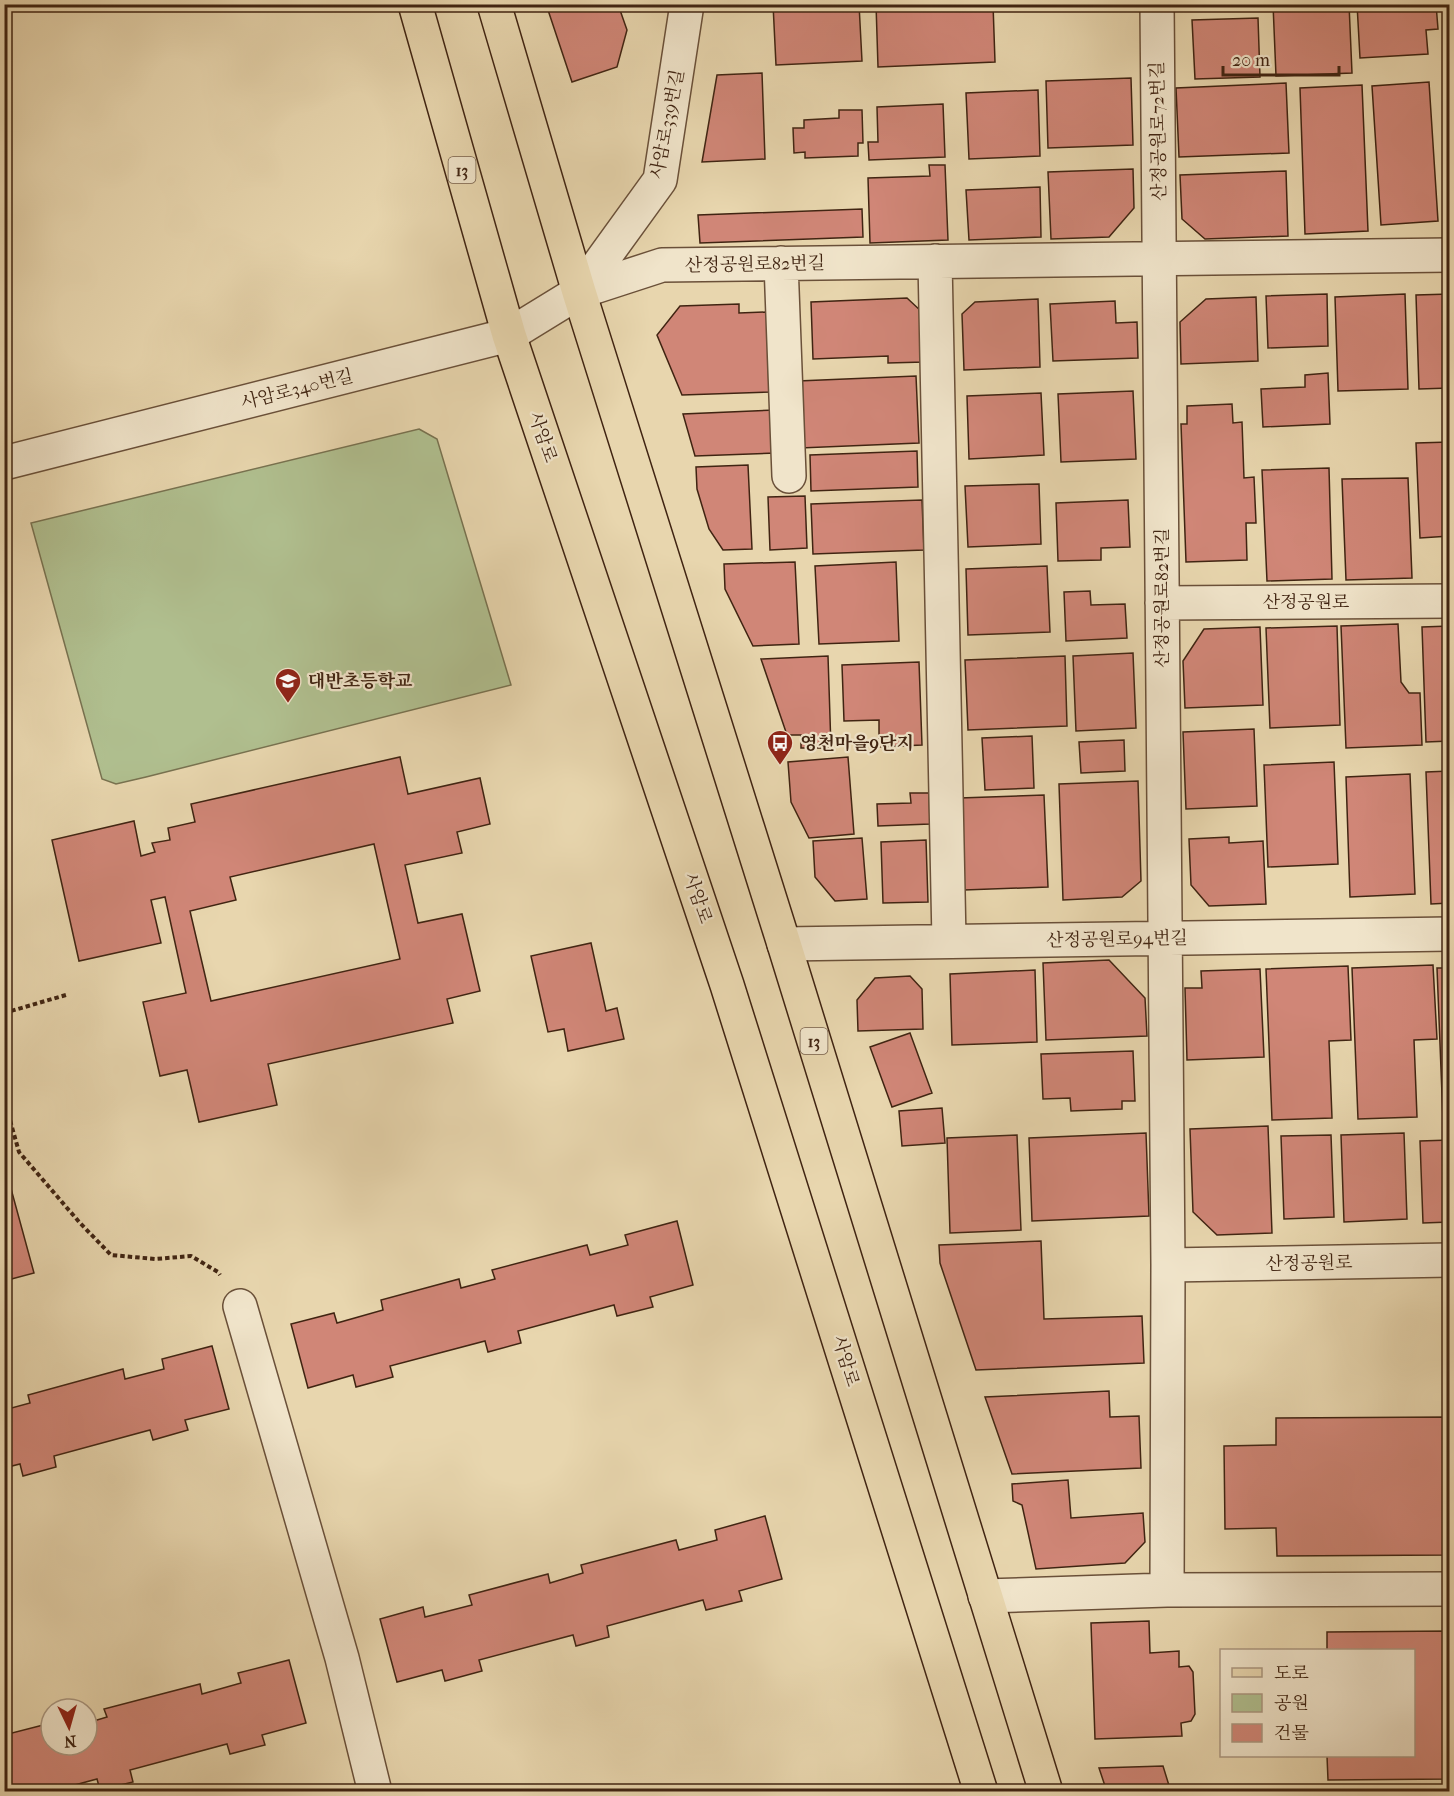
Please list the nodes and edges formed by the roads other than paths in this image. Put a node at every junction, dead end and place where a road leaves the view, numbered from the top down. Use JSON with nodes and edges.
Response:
{"nodes":[{"id":1,"x":415,"y":4,"type":"edge"},
{"id":2,"x":494,"y":4,"type":"edge"},
{"id":3,"x":687,"y":4,"type":"edge"},
{"id":4,"x":1157,"y":4,"type":"edge"},
{"id":5,"x":1449,"y":255,"type":"edge"},
{"id":6,"x":1160,"y":258,"type":"junction"},
{"id":7,"x":935,"y":261,"type":"junction"},
{"id":8,"x":781,"y":263,"type":"junction"},
{"id":9,"x":579,"y":292,"type":"junction"},
{"id":10,"x":509,"y":335,"type":"junction"},
{"id":11,"x":4,"y":463,"type":"edge"},
{"id":12,"x":789,"y":476,"type":"dead end"},
{"id":13,"x":1449,"y":601,"type":"edge"},
{"id":14,"x":1162,"y":603,"type":"junction"},
{"id":15,"x":1449,"y":934,"type":"edge"},
{"id":16,"x":1165,"y":939,"type":"junction"},
{"id":17,"x":949,"y":941,"type":"junction"},
{"id":18,"x":784,"y":944,"type":"junction"},
{"id":19,"x":1449,"y":1260,"type":"edge"},
{"id":20,"x":1168,"y":1265,"type":"junction"},
{"id":21,"x":240,"y":1306,"type":"road end"},
{"id":22,"x":1449,"y":1589,"type":"edge"},
{"id":23,"x":1167,"y":1590,"type":"junction"},
{"id":24,"x":985,"y":1596,"type":"junction"},
{"id":25,"x":375,"y":1791,"type":"edge"},
{"id":26,"x":981,"y":1791,"type":"edge"},
{"id":27,"x":1046,"y":1791,"type":"edge"}],
"edges":[{"from":1,"to":10,"type":"main road","name":"사암로","number":"13"},
{"from":2,"to":9,"type":"main road","number":"13"},
{"from":3,"to":9,"type":"street","name":"사암로339번길"},
{"from":4,"to":6,"type":"street","name":"산정공원로72번길"},
{"from":5,"to":6,"type":"street","name":"산정공원로82번길"},
{"from":6,"to":7,"type":"street","name":"산정공원로82번길"},
{"from":6,"to":14,"type":"street","name":"산정공원로82번길"},
{"from":7,"to":8,"type":"street","name":"산정공원로82번길"},
{"from":7,"to":17,"type":"street"},
{"from":8,"to":9,"type":"street","name":"산정공원로82번길"},
{"from":8,"to":12,"type":"street"},
{"from":9,"to":10,"type":"street","name":"사암로340번길"},
{"from":9,"to":18,"type":"main road","number":"13"},
{"from":10,"to":11,"type":"street","name":"사암로340번길"},
{"from":10,"to":26,"type":"main road","name":"사암로","number":"13"},
{"from":13,"to":14,"type":"street","name":"산정공원로"},
{"from":14,"to":16,"type":"street","name":"산정공원로82번길"},
{"from":15,"to":16,"type":"street","name":"산정공원로94번길"},
{"from":16,"to":17,"type":"street","name":"산정공원로94번길"},
{"from":16,"to":20,"type":"street","name":"산정공원로82번길"},
{"from":17,"to":18,"type":"street","name":"산정공원로94번길"},
{"from":18,"to":24,"type":"main road","number":"13"},
{"from":19,"to":20,"type":"street","name":"산정공원로"},
{"from":20,"to":23,"type":"street","name":"산정공원로82번길"},
{"from":21,"to":25,"type":"street"},
{"from":22,"to":23,"type":"street"},
{"from":23,"to":24,"type":"street"},
{"from":24,"to":27,"type":"main road","number":"13"}]}
